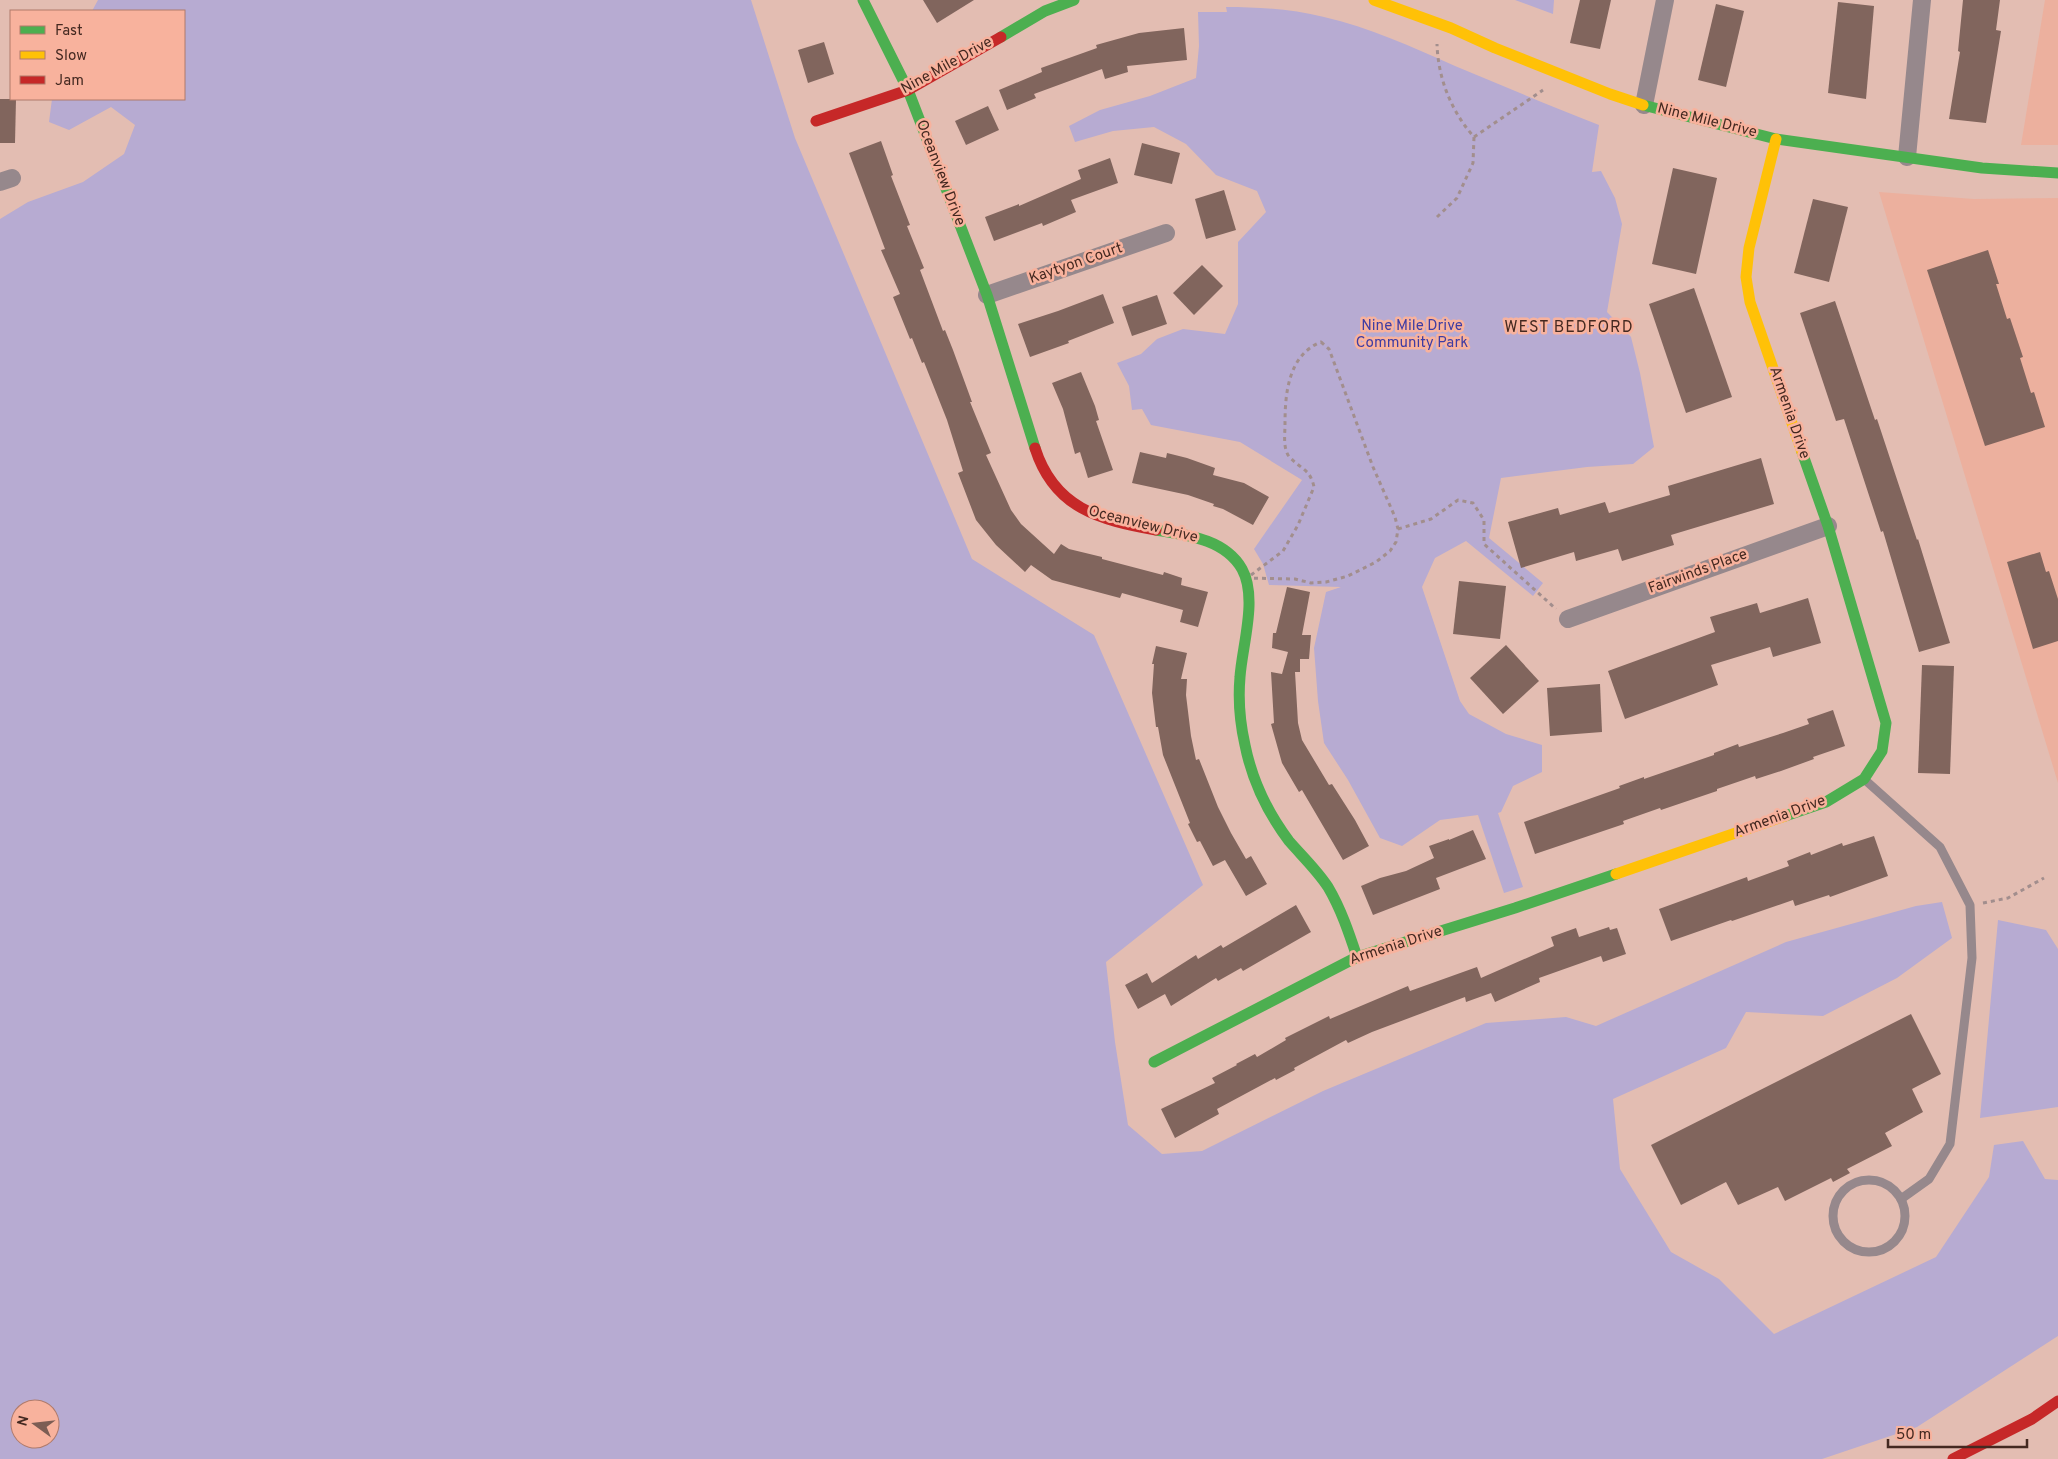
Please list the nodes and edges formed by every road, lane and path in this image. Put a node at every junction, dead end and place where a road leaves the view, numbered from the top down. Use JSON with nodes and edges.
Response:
{"nodes":[{"id":1,"x":863,"y":0,"type":"edge"},
{"id":2,"x":1074,"y":0,"type":"edge"},
{"id":3,"x":1374,"y":0,"type":"edge"},
{"id":4,"x":1665,"y":0,"type":"edge"},
{"id":5,"x":1922,"y":0,"type":"edge"},
{"id":6,"x":1437,"y":23,"type":"junction"},
{"id":7,"x":1564,"y":76,"type":"junction"},
{"id":8,"x":908,"y":90,"type":"junction"},
{"id":9,"x":1644,"y":105,"type":"junction"},
{"id":10,"x":816,"y":122,"type":"dead end"},
{"id":11,"x":1474,"y":137,"type":"junction"},
{"id":12,"x":1776,"y":138,"type":"junction"},
{"id":13,"x":1907,"y":157,"type":"junction"},
{"id":14,"x":2058,"y":173,"type":"edge"},
{"id":15,"x":1437,"y":217,"type":"dead end"},
{"id":16,"x":1166,"y":233,"type":"dead end"},
{"id":17,"x":987,"y":295,"type":"junction"},
{"id":18,"x":1828,"y":526,"type":"junction"},
{"id":19,"x":1398,"y":529,"type":"junction"},
{"id":20,"x":1247,"y":578,"type":"junction"},
{"id":21,"x":1568,"y":619,"type":"joint"},
{"id":22,"x":1864,"y":779,"type":"junction"},
{"id":23,"x":2044,"y":878,"type":"dead end"},
{"id":24,"x":1970,"y":905,"type":"junction"},
{"id":25,"x":1357,"y":957,"type":"junction"},
{"id":26,"x":1154,"y":1062,"type":"dead end"},
{"id":27,"x":1901,"y":1199,"type":"junction"},
{"id":28,"x":2058,"y":1401,"type":"edge"},
{"id":29,"x":1953,"y":1459,"type":"edge"}],
"edges":[{"from":1,"to":8,"type":"main road","name":"Oceanview Drive"},
{"from":2,"to":8,"type":"main road","name":"Nine Mile Drive"},
{"from":3,"to":6,"type":"main road","name":"Nine Mile Drive"},
{"from":4,"to":9,"type":"street"},
{"from":5,"to":13,"type":"street"},
{"from":6,"to":7,"type":"main road","name":"Nine Mile Drive"},
{"from":6,"to":11,"type":"path"},
{"from":7,"to":9,"type":"main road","name":"Nine Mile Drive"},
{"from":7,"to":11,"type":"path"},
{"from":8,"to":10,"type":"main road","name":"Nine Mile Drive"},
{"from":8,"to":17,"type":"main road","name":"Oceanview Drive"},
{"from":9,"to":12,"type":"main road","name":"Nine Mile Drive"},
{"from":11,"to":15,"type":"path"},
{"from":12,"to":13,"type":"main road","name":"Nine Mile Drive"},
{"from":12,"to":18,"type":"main road","name":"Armenia Drive"},
{"from":13,"to":14,"type":"main road","name":"Nine Mile Drive"},
{"from":16,"to":17,"type":"street","name":"Kaytyon Court"},
{"from":17,"to":20,"type":"main road","name":"Oceanview Drive"},
{"from":18,"to":21,"type":"street","name":"Fairwinds Place"},
{"from":18,"to":22,"type":"main road","name":"Armenia Drive"},
{"from":19,"to":20,"type":"path"},
{"from":19,"to":20,"type":"path"},
{"from":19,"to":21,"type":"path"},
{"from":20,"to":25,"type":"main road","name":"Oceanview Drive"},
{"from":22,"to":24,"type":"lane"},
{"from":22,"to":25,"type":"main road","name":"Armenia Drive"},
{"from":23,"to":24,"type":"path"},
{"from":24,"to":27,"type":"lane"},
{"from":25,"to":26,"type":"main road","name":"Armenia Drive"},
{"from":27,"to":27,"type":"lane"},
{"from":28,"to":29,"type":"main road"}]}
